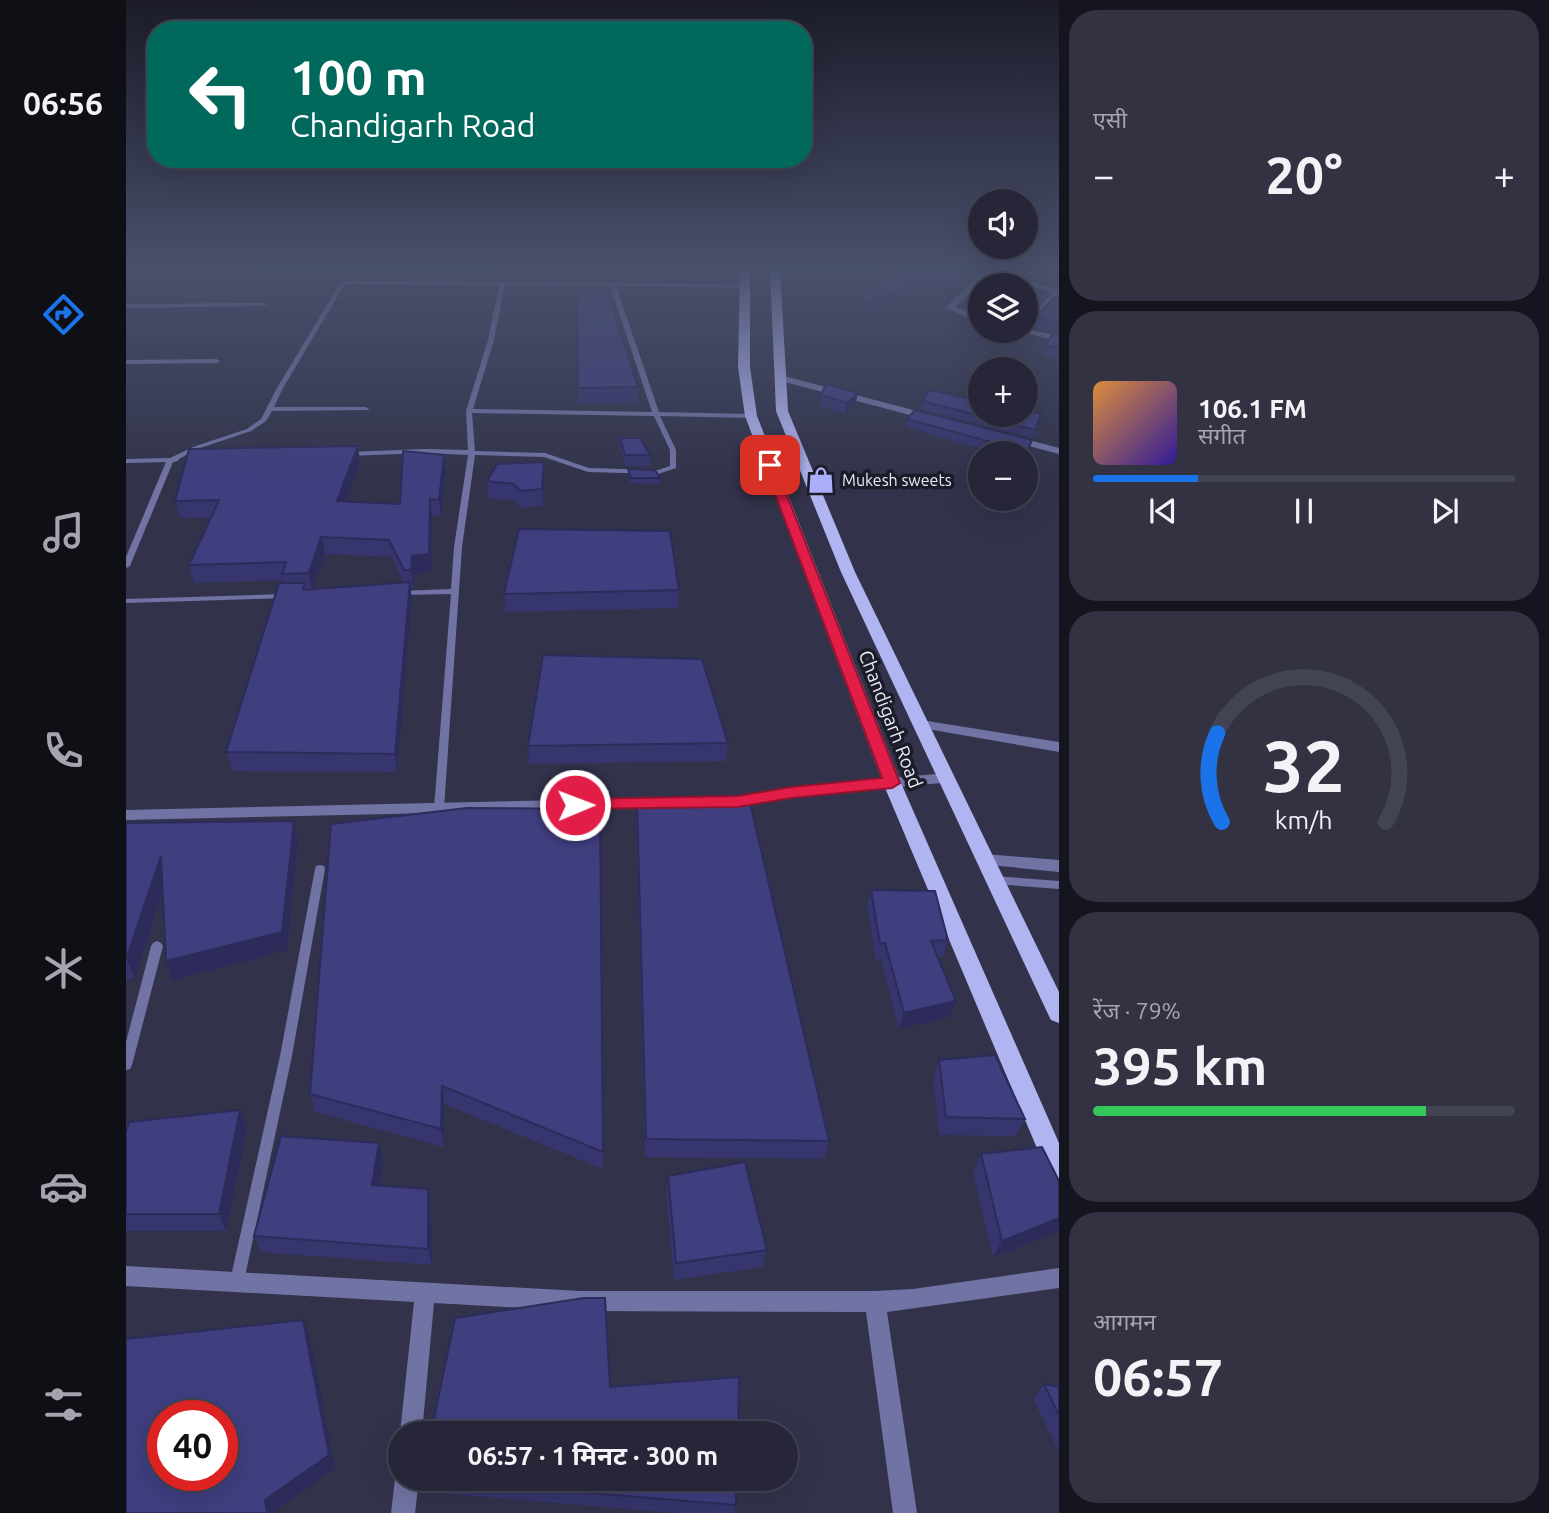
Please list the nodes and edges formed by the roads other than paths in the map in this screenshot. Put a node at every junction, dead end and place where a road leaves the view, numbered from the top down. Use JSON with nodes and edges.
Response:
{"nodes":[{"id":1,"x":311,"y":339,"type":"edge"},
{"id":2,"x":491,"y":339,"type":"edge"},
{"id":3,"x":631,"y":339,"type":"edge"},
{"id":4,"x":744,"y":339,"type":"edge"},
{"id":5,"x":778,"y":339,"type":"edge"},
{"id":6,"x":217,"y":361,"type":"dead end"},
{"id":7,"x":126,"y":362,"type":"edge"},
{"id":8,"x":780,"y":378,"type":"junction"},
{"id":9,"x":270,"y":409,"type":"junction"},
{"id":10,"x":366,"y":409,"type":"dead end"},
{"id":11,"x":469,"y":411,"type":"junction"},
{"id":12,"x":657,"y":416,"type":"junction"},
{"id":13,"x":751,"y":416,"type":"junction"},
{"id":14,"x":940,"y":420,"type":"edge"},
{"id":15,"x":1006,"y":438,"type":"edge"},
{"id":16,"x":1059,"y":451,"type":"edge"},
{"id":17,"x":334,"y":454,"type":"edge"},
{"id":18,"x":472,"y":454,"type":"junction"},
{"id":19,"x":194,"y":460,"type":"edge"},
{"id":20,"x":126,"y":461,"type":"edge"},
{"id":21,"x":170,"y":461,"type":"junction"},
{"id":22,"x":126,"y":566,"type":"edge"},
{"id":23,"x":454,"y":591,"type":"junction"},
{"id":24,"x":386,"y":593,"type":"edge"},
{"id":25,"x":290,"y":596,"type":"edge"},
{"id":26,"x":126,"y":601,"type":"edge"},
{"id":27,"x":921,"y":724,"type":"junction"},
{"id":28,"x":1059,"y":747,"type":"edge"},
{"id":29,"x":947,"y":778,"type":"junction"},
{"id":30,"x":892,"y":783,"type":"junction"},
{"id":31,"x":439,"y":808,"type":"junction"},
{"id":32,"x":126,"y":814,"type":"edge"},
{"id":33,"x":985,"y":860,"type":"junction"},
{"id":34,"x":1059,"y":866,"type":"edge"},
{"id":35,"x":320,"y":869,"type":"dead end"},
{"id":36,"x":994,"y":880,"type":"junction"},
{"id":37,"x":1059,"y":885,"type":"edge"},
{"id":38,"x":157,"y":946,"type":"dead end"},
{"id":39,"x":1059,"y":1014,"type":"edge"},
{"id":40,"x":126,"y":1065,"type":"edge"},
{"id":41,"x":1059,"y":1171,"type":"edge"},
{"id":42,"x":126,"y":1276,"type":"edge"},
{"id":43,"x":1059,"y":1278,"type":"edge"},
{"id":44,"x":237,"y":1281,"type":"junction"},
{"id":45,"x":425,"y":1293,"type":"junction"},
{"id":46,"x":875,"y":1302,"type":"junction"},
{"id":47,"x":412,"y":1421,"type":"edge"},
{"id":48,"x":406,"y":1491,"type":"edge"},
{"id":49,"x":403,"y":1513,"type":"edge"},
{"id":50,"x":905,"y":1513,"type":"edge"}],
"edges":[{"from":1,"to":9,"type":"lane"},
{"from":2,"to":11,"type":"lane"},
{"from":3,"to":12,"type":"lane"},
{"from":4,"to":13,"type":"main road","name":"Chandigarh Road"},
{"from":5,"to":8,"type":"main road","name":"Chandigarh Road"},
{"from":6,"to":7,"type":"lane"},
{"from":8,"to":14,"type":"street"},
{"from":8,"to":27,"type":"main road","name":"Chandigarh Road"},
{"from":9,"to":10,"type":"lane"},
{"from":9,"to":21,"type":"lane"},
{"from":11,"to":12,"type":"lane"},
{"from":11,"to":18,"type":"lane"},
{"from":12,"to":13,"type":"lane"},
{"from":12,"to":18,"type":"lane"},
{"from":13,"to":30,"type":"main road","name":"Chandigarh Road"},
{"from":15,"to":16,"type":"street"},
{"from":17,"to":18,"type":"lane"},
{"from":18,"to":23,"type":"lane"},
{"from":19,"to":21,"type":"lane"},
{"from":20,"to":21,"type":"lane"},
{"from":21,"to":22,"type":"lane"},
{"from":23,"to":24,"type":"lane"},
{"from":23,"to":31,"type":"lane"},
{"from":25,"to":26,"type":"lane"},
{"from":27,"to":28,"type":"street"},
{"from":27,"to":29,"type":"main road","name":"Chandigarh Road"},
{"from":29,"to":30,"type":"street"},
{"from":29,"to":33,"type":"main road","name":"Chandigarh Road"},
{"from":30,"to":31,"type":"street"},
{"from":30,"to":41,"type":"main road","name":"Chandigarh Road"},
{"from":31,"to":32,"type":"street"},
{"from":33,"to":34,"type":"street"},
{"from":33,"to":36,"type":"main road","name":"Chandigarh Road"},
{"from":35,"to":44,"type":"lane"},
{"from":36,"to":37,"type":"lane"},
{"from":36,"to":39,"type":"main road","name":"Chandigarh Road"},
{"from":38,"to":40,"type":"lane"},
{"from":42,"to":44,"type":"street"},
{"from":43,"to":46,"type":"street"},
{"from":44,"to":45,"type":"street"},
{"from":45,"to":46,"type":"street"},
{"from":45,"to":47,"type":"street"},
{"from":46,"to":50,"type":"street"},
{"from":48,"to":49,"type":"street"}]}
